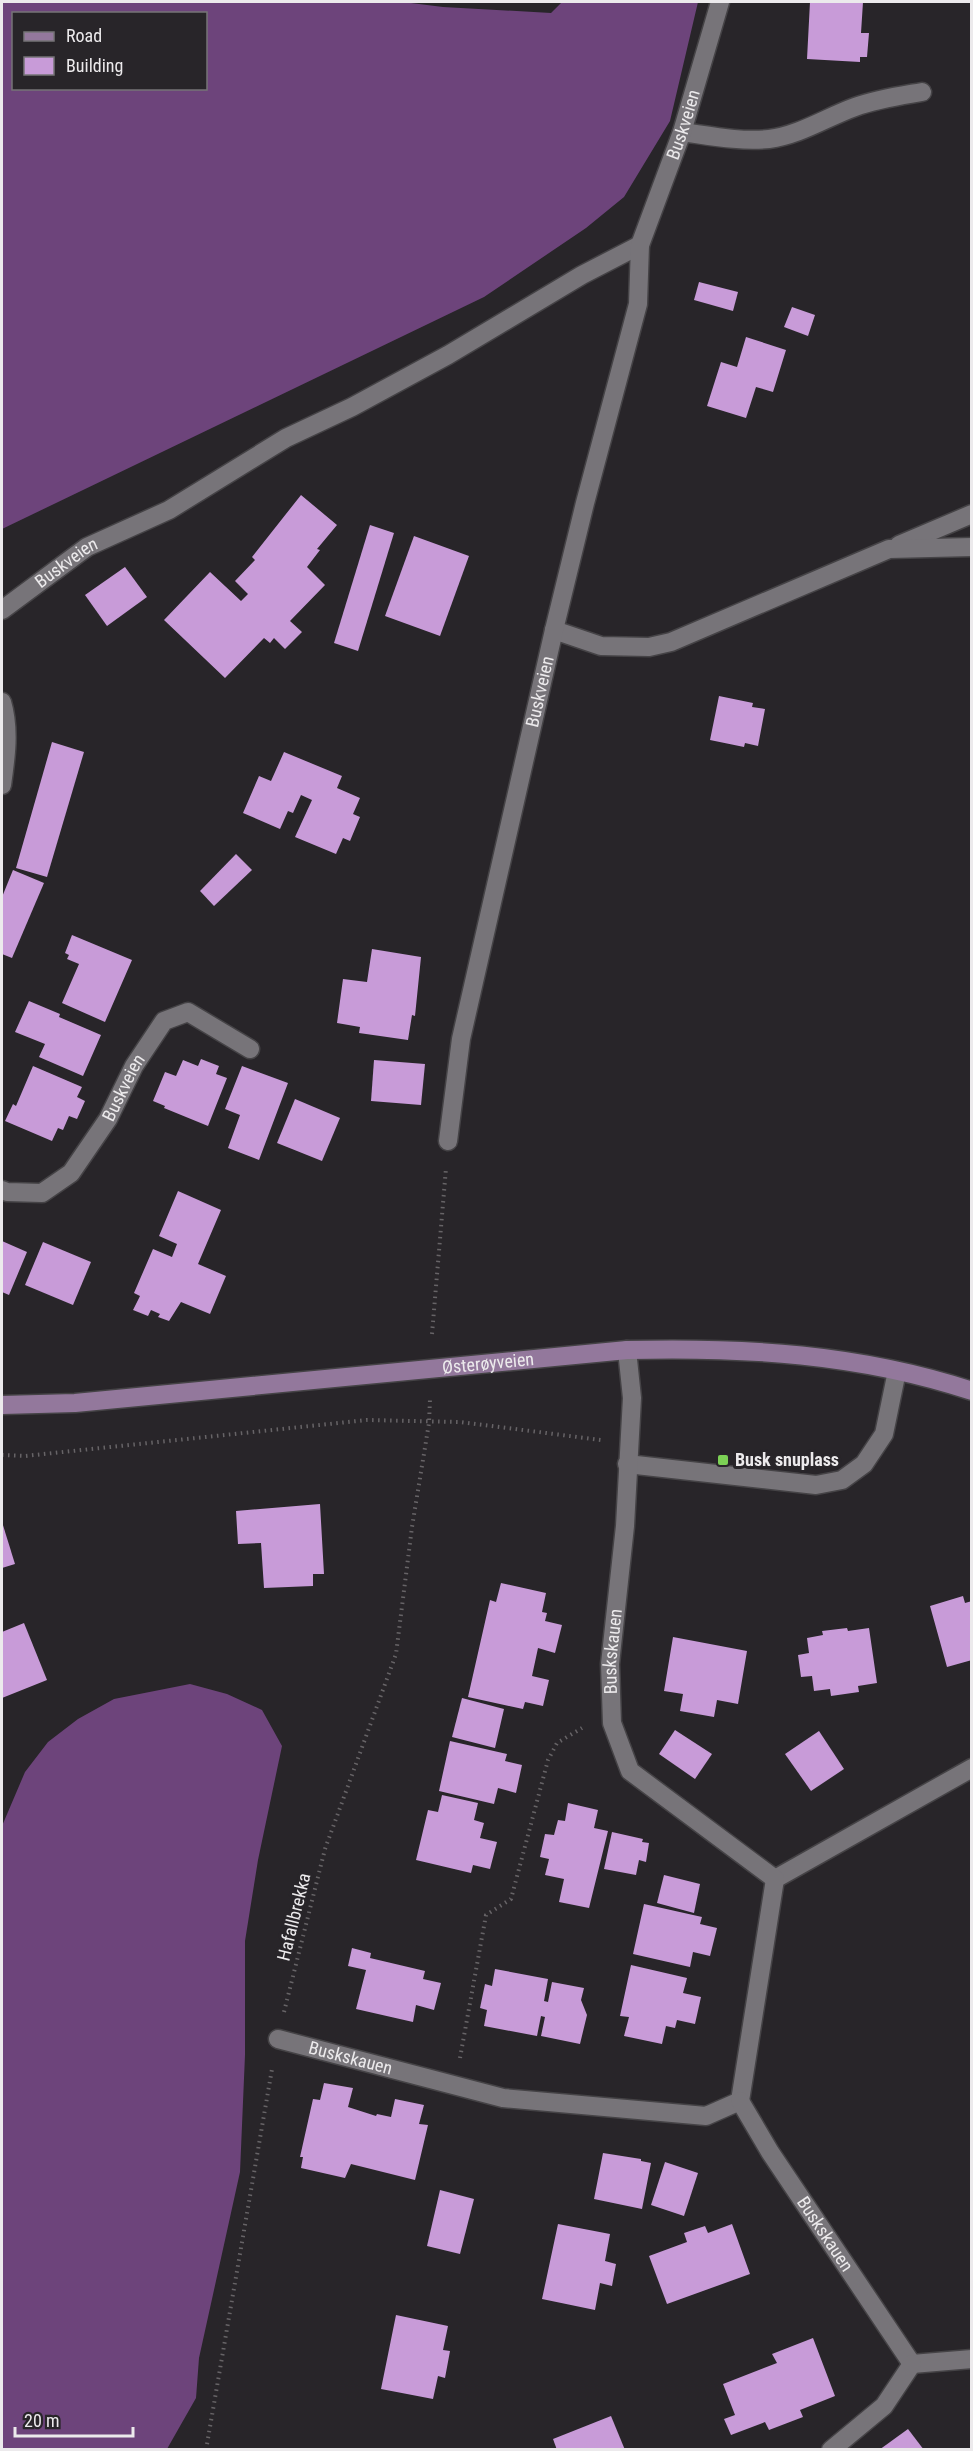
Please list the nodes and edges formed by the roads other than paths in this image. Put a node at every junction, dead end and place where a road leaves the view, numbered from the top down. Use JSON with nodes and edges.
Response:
{"nodes":[{"id":1,"x":720,"y":2,"type":"edge"},
{"id":2,"x":922,"y":92,"type":"dead end"},
{"id":3,"x":682,"y":132,"type":"junction"},
{"id":4,"x":640,"y":245,"type":"junction"},
{"id":5,"x":972,"y":514,"type":"edge"},
{"id":6,"x":972,"y":548,"type":"edge"},
{"id":7,"x":889,"y":549,"type":"junction"},
{"id":8,"x":2,"y":610,"type":"edge"},
{"id":9,"x":554,"y":630,"type":"junction"},
{"id":10,"x":2,"y":702,"type":"edge"},
{"id":11,"x":2,"y":785,"type":"edge"},
{"id":12,"x":250,"y":1049,"type":"dead end"},
{"id":13,"x":448,"y":1141,"type":"road end"},
{"id":14,"x":2,"y":1190,"type":"edge"},
{"id":15,"x":627,"y":1350,"type":"junction"},
{"id":16,"x":897,"y":1371,"type":"junction"},
{"id":17,"x":972,"y":1390,"type":"edge"},
{"id":18,"x":2,"y":1406,"type":"edge"},
{"id":19,"x":627,"y":1464,"type":"junction"},
{"id":20,"x":972,"y":1768,"type":"edge"},
{"id":21,"x":775,"y":1879,"type":"junction"},
{"id":22,"x":278,"y":2038,"type":"road end"},
{"id":23,"x":740,"y":2101,"type":"junction"},
{"id":24,"x":972,"y":2359,"type":"edge"},
{"id":25,"x":912,"y":2364,"type":"junction"},
{"id":26,"x":831,"y":2450,"type":"edge"}],
"edges":[{"from":1,"to":3,"type":"street","name":"Buskveien"},
{"from":2,"to":3,"type":"street"},
{"from":3,"to":4,"type":"street","name":"Buskveien"},
{"from":4,"to":8,"type":"street","name":"Buskveien"},
{"from":4,"to":9,"type":"street","name":"Buskveien"},
{"from":5,"to":7,"type":"street"},
{"from":6,"to":7,"type":"street"},
{"from":7,"to":9,"type":"street"},
{"from":9,"to":13,"type":"street","name":"Buskveien"},
{"from":10,"to":11,"type":"street"},
{"from":12,"to":14,"type":"street","name":"Buskveien"},
{"from":15,"to":16,"type":"main road","name":"Østerøyveien"},
{"from":15,"to":18,"type":"main road","name":"Østerøyveien"},
{"from":15,"to":19,"type":"street","name":"Buskskauen"},
{"from":16,"to":17,"type":"main road","name":"Østerøyveien"},
{"from":16,"to":19,"type":"street"},
{"from":19,"to":21,"type":"street","name":"Buskskauen"},
{"from":20,"to":21,"type":"street"},
{"from":21,"to":23,"type":"street"},
{"from":22,"to":23,"type":"street","name":"Buskskauen"},
{"from":23,"to":25,"type":"street","name":"Buskskauen"},
{"from":24,"to":25,"type":"street"},
{"from":25,"to":26,"type":"street"}]}
